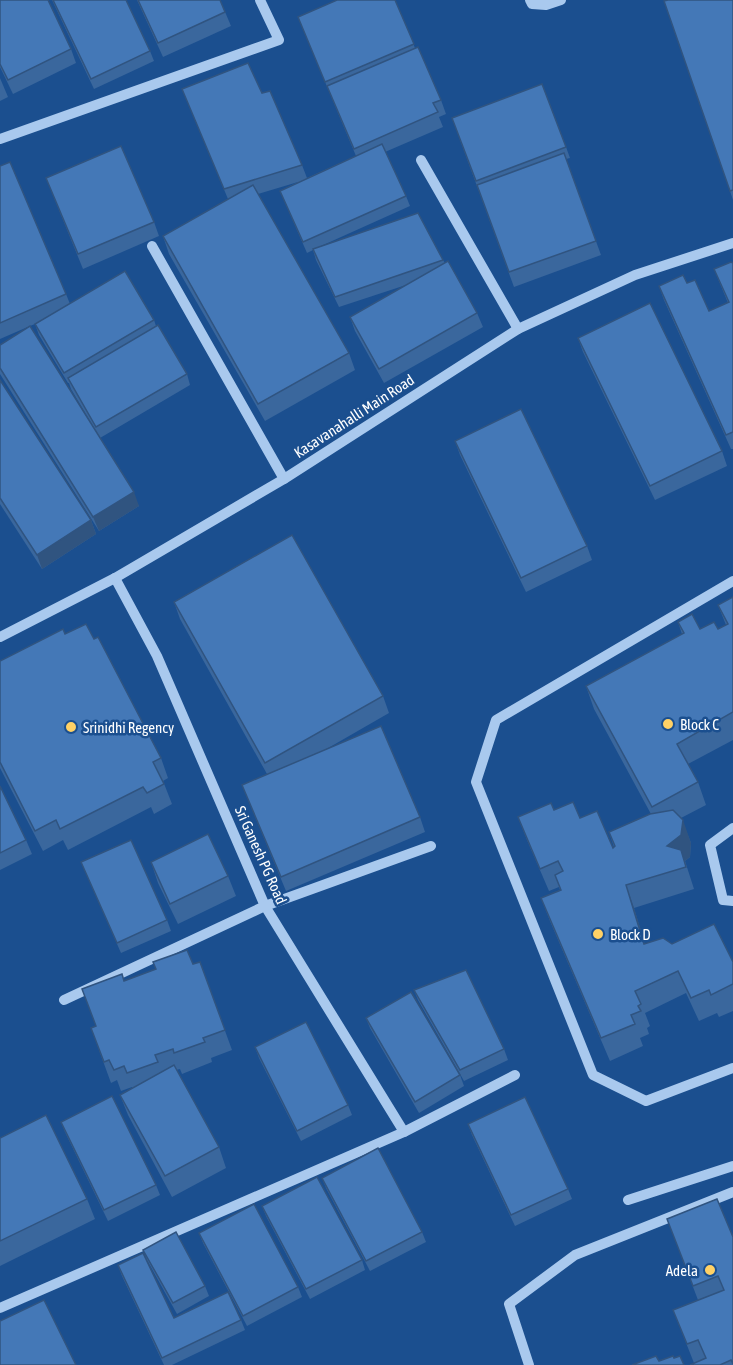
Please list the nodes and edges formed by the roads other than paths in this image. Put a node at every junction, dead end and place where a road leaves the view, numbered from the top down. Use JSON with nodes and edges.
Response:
{"nodes":[{"id":1,"x":260,"y":0,"type":"edge"},
{"id":2,"x":530,"y":0,"type":"edge"},
{"id":3,"x":561,"y":0,"type":"edge"},
{"id":4,"x":0,"y":139,"type":"edge"},
{"id":5,"x":421,"y":160,"type":"dead end"},
{"id":6,"x":733,"y":243,"type":"edge"},
{"id":7,"x":152,"y":246,"type":"edge"},
{"id":8,"x":518,"y":328,"type":"junction"},
{"id":9,"x":285,"y":479,"type":"junction"},
{"id":10,"x":116,"y":578,"type":"junction"},
{"id":11,"x":733,"y":581,"type":"edge"},
{"id":12,"x":0,"y":637,"type":"edge"},
{"id":13,"x":733,"y":828,"type":"edge"},
{"id":14,"x":431,"y":846,"type":"dead end"},
{"id":15,"x":733,"y":901,"type":"edge"},
{"id":16,"x":265,"y":906,"type":"junction"},
{"id":17,"x":64,"y":1000,"type":"dead end"},
{"id":18,"x":733,"y":1068,"type":"edge"},
{"id":19,"x":515,"y":1075,"type":"dead end"},
{"id":20,"x":404,"y":1132,"type":"junction"},
{"id":21,"x":733,"y":1166,"type":"edge"},
{"id":22,"x":733,"y":1192,"type":"edge"},
{"id":23,"x":628,"y":1200,"type":"dead end"},
{"id":24,"x":0,"y":1308,"type":"edge"},
{"id":25,"x":530,"y":1365,"type":"edge"}],
"edges":[{"from":1,"to":4,"type":"street"},
{"from":2,"to":3,"type":"street"},
{"from":5,"to":8,"type":"street"},
{"from":6,"to":8,"type":"street","name":"Kasavanahalli Main Road"},
{"from":7,"to":9,"type":"street"},
{"from":8,"to":9,"type":"street","name":"Kasavanahalli Main Road"},
{"from":9,"to":10,"type":"street","name":"Kasavanahalli Main Road"},
{"from":10,"to":12,"type":"street","name":"Kasavanahalli Main Road"},
{"from":10,"to":16,"type":"street","name":"Sri Ganesh PG Road"},
{"from":11,"to":18,"type":"street"},
{"from":13,"to":15,"type":"street"},
{"from":14,"to":16,"type":"street"},
{"from":16,"to":17,"type":"street"},
{"from":16,"to":20,"type":"street","name":"Sri Ganesh PG Road"},
{"from":19,"to":20,"type":"street"},
{"from":20,"to":24,"type":"street"},
{"from":21,"to":23,"type":"street"},
{"from":22,"to":25,"type":"street"}]}
